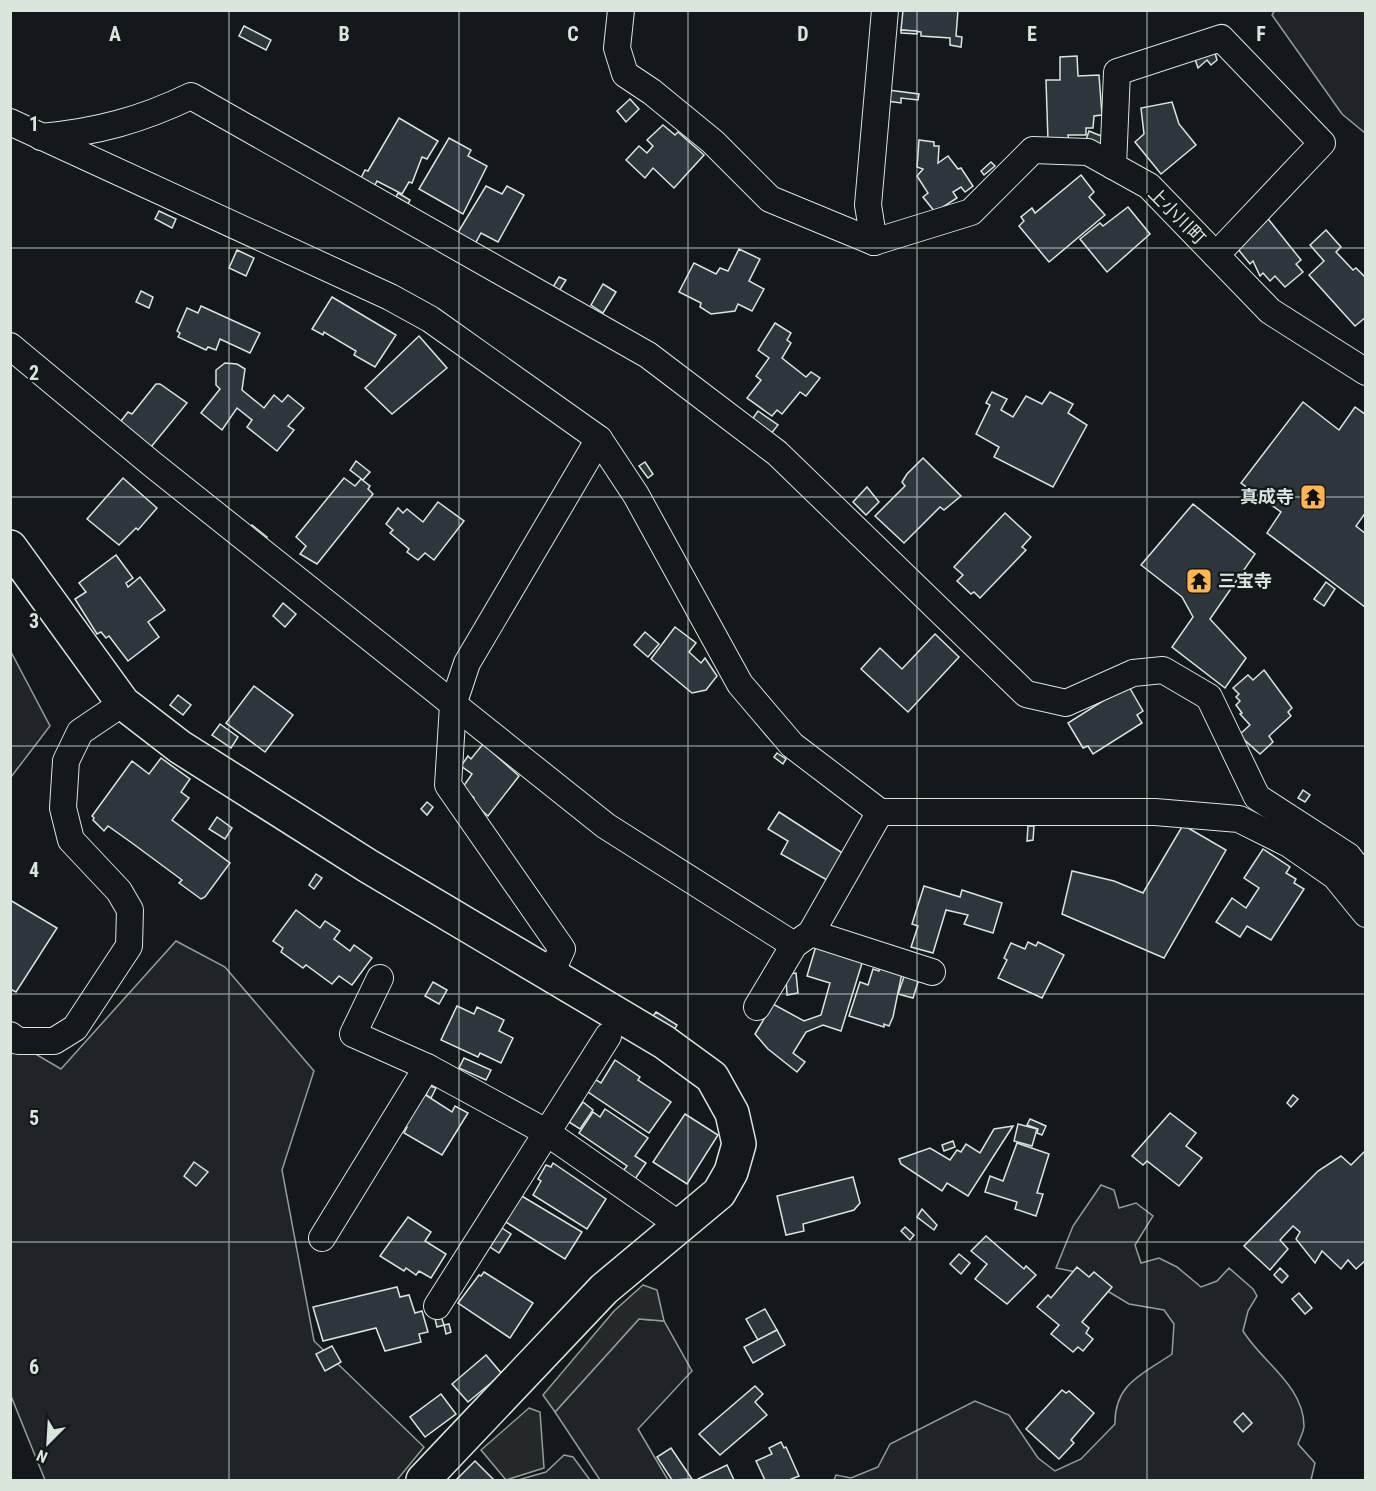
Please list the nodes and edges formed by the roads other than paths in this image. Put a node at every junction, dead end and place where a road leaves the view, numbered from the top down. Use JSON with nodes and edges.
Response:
{"nodes":[{"id":1,"x":621,"y":10,"type":"edge"},
{"id":2,"x":885,"y":10,"type":"edge"},
{"id":3,"x":10,"y":122,"type":"edge"},
{"id":4,"x":41,"y":137,"type":"junction"},
{"id":5,"x":1113,"y":166,"type":"junction"},
{"id":6,"x":874,"y":242,"type":"junction"},
{"id":7,"x":1216,"y":255,"type":"junction"},
{"id":8,"x":10,"y":346,"type":"edge"},
{"id":9,"x":1365,"y":372,"type":"edge"},
{"id":10,"x":599,"y":439,"type":"junction"},
{"id":11,"x":10,"y":547,"type":"edge"},
{"id":12,"x":123,"y":703,"type":"junction"},
{"id":13,"x":453,"y":705,"type":"junction"},
{"id":14,"x":880,"y":812,"type":"junction"},
{"id":15,"x":1365,"y":879,"type":"edge"},
{"id":16,"x":1365,"y":914,"type":"edge"},
{"id":17,"x":803,"y":939,"type":"junction"},
{"id":18,"x":932,"y":972,"type":"dead end"},
{"id":19,"x":551,"y":973,"type":"junction"},
{"id":20,"x":380,"y":978,"type":"dead end"},
{"id":21,"x":757,"y":1007,"type":"dead end"},
{"id":22,"x":10,"y":1035,"type":"edge"},
{"id":23,"x":608,"y":1036,"type":"dead end"},
{"id":24,"x":427,"y":1067,"type":"junction"},
{"id":25,"x":546,"y":1132,"type":"junction"},
{"id":26,"x":681,"y":1226,"type":"junction"},
{"id":27,"x":322,"y":1238,"type":"dead end"},
{"id":28,"x":437,"y":1306,"type":"dead end"},
{"id":29,"x":423,"y":1480,"type":"edge"}],
"edges":[{"from":1,"to":6,"type":"street"},
{"from":2,"to":6,"type":"street"},
{"from":3,"to":4,"type":"street"},
{"from":4,"to":10,"type":"street"},
{"from":4,"to":15,"type":"street"},
{"from":5,"to":6,"type":"street","name":"上小川町"},
{"from":5,"to":7,"type":"street","name":"上小川町"},
{"from":5,"to":7,"type":"street"},
{"from":7,"to":9,"type":"street","name":"上小川町"},
{"from":8,"to":13,"type":"street"},
{"from":10,"to":13,"type":"street"},
{"from":10,"to":14,"type":"street"},
{"from":11,"to":12,"type":"street"},
{"from":12,"to":19,"type":"street"},
{"from":12,"to":22,"type":"street"},
{"from":13,"to":17,"type":"street"},
{"from":13,"to":19,"type":"street"},
{"from":14,"to":16,"type":"street"},
{"from":14,"to":17,"type":"street"},
{"from":17,"to":18,"type":"street"},
{"from":17,"to":21,"type":"street"},
{"from":19,"to":26,"type":"street"},
{"from":20,"to":24,"type":"street"},
{"from":23,"to":25,"type":"street"},
{"from":24,"to":25,"type":"street"},
{"from":24,"to":27,"type":"street"},
{"from":25,"to":26,"type":"street"},
{"from":25,"to":28,"type":"street"},
{"from":26,"to":29,"type":"street"}]}
